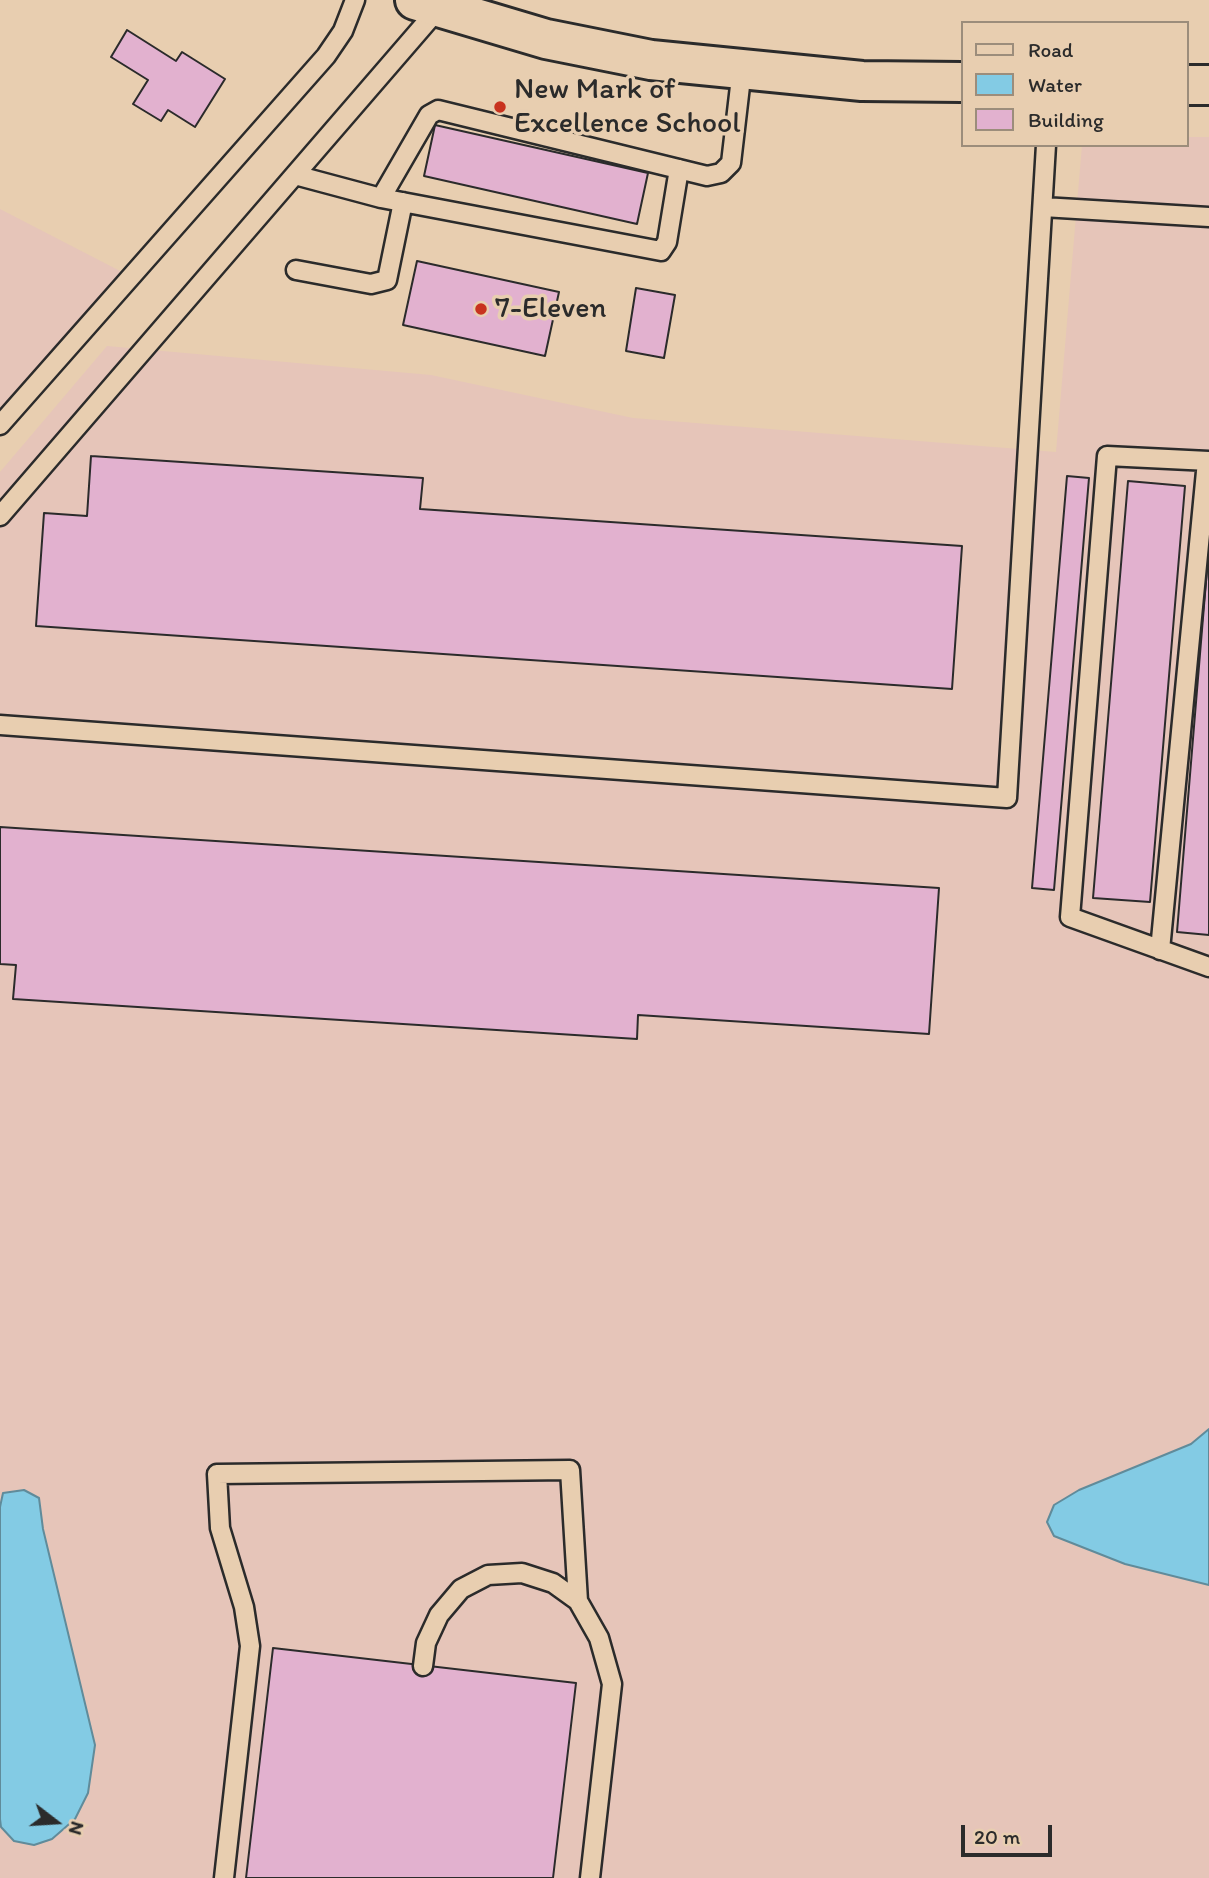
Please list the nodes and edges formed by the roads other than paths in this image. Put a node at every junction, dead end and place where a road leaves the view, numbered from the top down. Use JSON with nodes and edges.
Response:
{"nodes":[{"id":1,"x":355,"y":0,"type":"edge"},
{"id":2,"x":427,"y":5,"type":"edge"},
{"id":3,"x":742,"y":69,"type":"junction"},
{"id":4,"x":960,"y":82,"type":"edge"},
{"id":5,"x":1188,"y":85,"type":"edge"},
{"id":6,"x":1209,"y":85,"type":"edge"},
{"id":7,"x":1046,"y":147,"type":"edge"},
{"id":8,"x":679,"y":169,"type":"junction"},
{"id":9,"x":295,"y":175,"type":"junction"},
{"id":10,"x":381,"y":198,"type":"junction"},
{"id":11,"x":403,"y":202,"type":"junction"},
{"id":12,"x":1042,"y":207,"type":"junction"},
{"id":13,"x":1209,"y":217,"type":"edge"},
{"id":14,"x":296,"y":270,"type":"dead end"},
{"id":15,"x":0,"y":425,"type":"edge"},
{"id":16,"x":1208,"y":461,"type":"edge"},
{"id":17,"x":0,"y":516,"type":"edge"},
{"id":18,"x":0,"y":725,"type":"edge"},
{"id":19,"x":1160,"y":950,"type":"junction"},
{"id":20,"x":1209,"y":967,"type":"edge"},
{"id":21,"x":578,"y":1601,"type":"junction"},
{"id":22,"x":423,"y":1666,"type":"dead end"},
{"id":23,"x":224,"y":1878,"type":"edge"},
{"id":24,"x":590,"y":1878,"type":"edge"}],
"edges":[{"from":1,"to":15,"type":"lane"},
{"from":2,"to":3,"type":"main road"},
{"from":2,"to":9,"type":"lane"},
{"from":3,"to":4,"type":"main road"},
{"from":3,"to":8,"type":"lane"},
{"from":5,"to":6,"type":"main road"},
{"from":7,"to":12,"type":"lane"},
{"from":8,"to":10,"type":"lane"},
{"from":8,"to":11,"type":"lane"},
{"from":9,"to":10,"type":"lane"},
{"from":9,"to":17,"type":"lane"},
{"from":10,"to":11,"type":"lane"},
{"from":11,"to":14,"type":"lane"},
{"from":12,"to":13,"type":"lane"},
{"from":12,"to":18,"type":"lane"},
{"from":16,"to":19,"type":"lane"},
{"from":16,"to":19,"type":"lane"},
{"from":19,"to":20,"type":"lane"},
{"from":21,"to":22,"type":"lane"},
{"from":21,"to":23,"type":"lane"},
{"from":21,"to":24,"type":"lane"}]}
